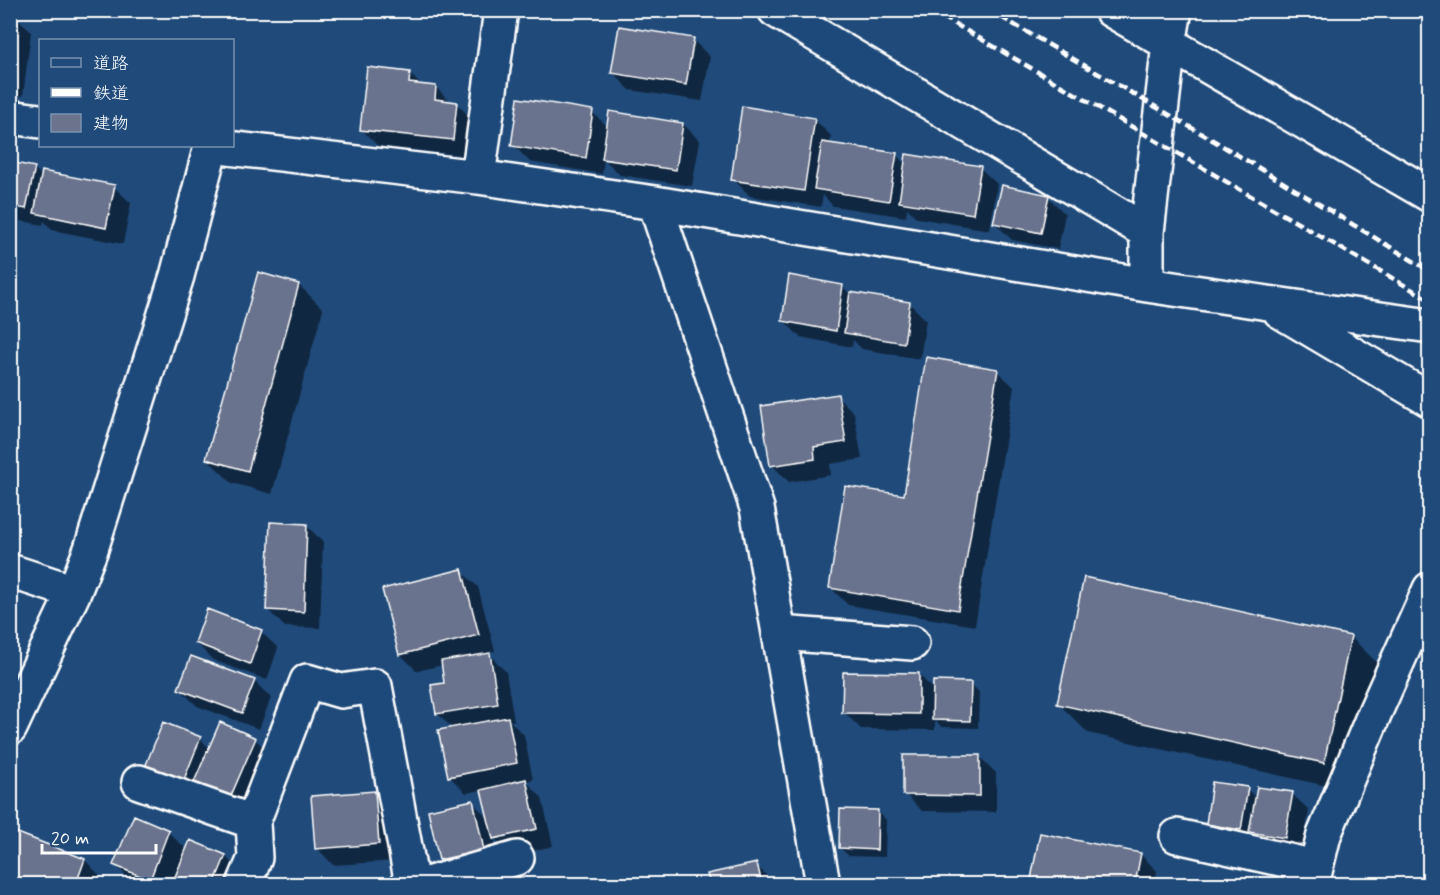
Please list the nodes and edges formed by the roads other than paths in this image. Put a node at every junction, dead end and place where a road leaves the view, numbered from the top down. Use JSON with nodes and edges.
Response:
{"nodes":[{"id":1,"x":501,"y":10,"type":"edge"},
{"id":2,"x":775,"y":10,"type":"edge"},
{"id":3,"x":1111,"y":10,"type":"edge"},
{"id":4,"x":1175,"y":10,"type":"edge"},
{"id":5,"x":1169,"y":44,"type":"junction"},
{"id":6,"x":10,"y":117,"type":"edge"},
{"id":7,"x":39,"y":121,"type":"edge"},
{"id":8,"x":211,"y":147,"type":"edge"},
{"id":9,"x":220,"y":147,"type":"edge"},
{"id":10,"x":478,"y":177,"type":"junction"},
{"id":11,"x":1430,"y":195,"type":"edge"},
{"id":12,"x":655,"y":203,"type":"junction"},
{"id":13,"x":1147,"y":232,"type":"junction"},
{"id":14,"x":1148,"y":285,"type":"junction"},
{"id":15,"x":1268,"y":303,"type":"junction"},
{"id":16,"x":1430,"y":326,"type":"edge"},
{"id":17,"x":1430,"y":400,"type":"edge"},
{"id":18,"x":10,"y":571,"type":"edge"},
{"id":19,"x":1430,"y":589,"type":"edge"},
{"id":20,"x":74,"y":592,"type":"junction"},
{"id":21,"x":779,"y":633,"type":"junction"},
{"id":22,"x":912,"y":643,"type":"dead end"},
{"id":23,"x":10,"y":728,"type":"edge"},
{"id":24,"x":139,"y":782,"type":"dead end"},
{"id":25,"x":254,"y":822,"type":"junction"},
{"id":26,"x":1177,"y":836,"type":"dead end"},
{"id":27,"x":517,"y":858,"type":"dead end"},
{"id":28,"x":1314,"y":876,"type":"edge"},
{"id":29,"x":244,"y":885,"type":"edge"},
{"id":30,"x":412,"y":885,"type":"edge"},
{"id":31,"x":426,"y":885,"type":"edge"},
{"id":32,"x":823,"y":885,"type":"edge"}],
"edges":[{"from":1,"to":10,"type":"street"},
{"from":2,"to":13,"type":"street"},
{"from":3,"to":5,"type":"street"},
{"from":4,"to":5,"type":"street"},
{"from":5,"to":11,"type":"street"},
{"from":5,"to":13,"type":"street"},
{"from":6,"to":7,"type":"street"},
{"from":8,"to":20,"type":"street"},
{"from":9,"to":10,"type":"street"},
{"from":10,"to":12,"type":"street"},
{"from":12,"to":14,"type":"street"},
{"from":12,"to":21,"type":"street"},
{"from":13,"to":14,"type":"street"},
{"from":14,"to":15,"type":"street"},
{"from":15,"to":16,"type":"street"},
{"from":15,"to":17,"type":"street"},
{"from":18,"to":20,"type":"street"},
{"from":19,"to":28,"type":"street"},
{"from":20,"to":23,"type":"street"},
{"from":21,"to":22,"type":"street"},
{"from":21,"to":32,"type":"street"},
{"from":24,"to":25,"type":"street"},
{"from":25,"to":29,"type":"street"},
{"from":25,"to":30,"type":"street"},
{"from":26,"to":28,"type":"street"},
{"from":27,"to":31,"type":"street"}]}
